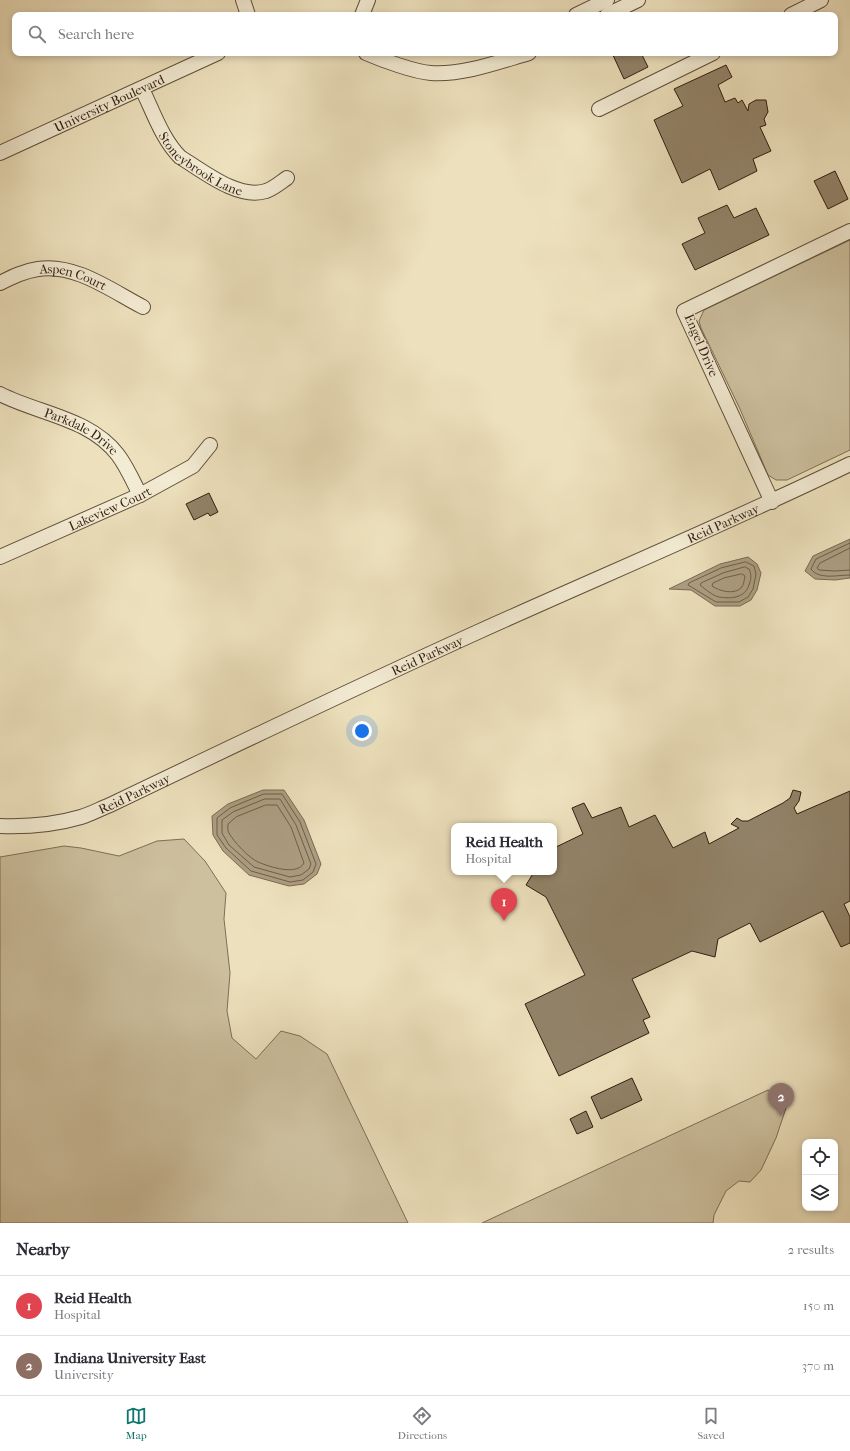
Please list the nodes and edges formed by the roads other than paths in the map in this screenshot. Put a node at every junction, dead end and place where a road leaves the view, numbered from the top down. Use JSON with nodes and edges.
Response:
{"nodes":[{"id":1,"x":243,"y":0,"type":"edge"},
{"id":2,"x":368,"y":0,"type":"edge"},
{"id":3,"x":607,"y":0,"type":"edge"},
{"id":4,"x":638,"y":0,"type":"edge"},
{"id":5,"x":821,"y":0,"type":"edge"},
{"id":6,"x":247,"y":12,"type":"edge"},
{"id":7,"x":363,"y":12,"type":"edge"},
{"id":8,"x":582,"y":12,"type":"edge"},
{"id":9,"x":613,"y":12,"type":"edge"},
{"id":10,"x":797,"y":12,"type":"edge"},
{"id":11,"x":211,"y":56,"type":"edge"},
{"id":12,"x":375,"y":56,"type":"edge"},
{"id":13,"x":500,"y":56,"type":"edge"},
{"id":14,"x":519,"y":56,"type":"edge"},
{"id":15,"x":707,"y":56,"type":"edge"},
{"id":16,"x":486,"y":65,"type":"junction"},
{"id":17,"x":142,"y":88,"type":"junction"},
{"id":18,"x":599,"y":109,"type":"dead end"},
{"id":19,"x":0,"y":153,"type":"edge"},
{"id":20,"x":287,"y":178,"type":"dead end"},
{"id":21,"x":850,"y":231,"type":"edge"},
{"id":22,"x":0,"y":283,"type":"edge"},
{"id":23,"x":144,"y":307,"type":"dead end"},
{"id":24,"x":0,"y":394,"type":"edge"},
{"id":25,"x":210,"y":445,"type":"dead end"},
{"id":26,"x":850,"y":464,"type":"edge"},
{"id":27,"x":140,"y":495,"type":"junction"},
{"id":28,"x":772,"y":502,"type":"junction"},
{"id":29,"x":0,"y":557,"type":"edge"},
{"id":30,"x":0,"y":826,"type":"edge"}],
"edges":[{"from":1,"to":6,"type":"street"},
{"from":2,"to":7,"type":"street"},
{"from":3,"to":8,"type":"street"},
{"from":4,"to":9,"type":"street"},
{"from":5,"to":10,"type":"street"},
{"from":11,"to":17,"type":"street","name":"University Boulevard"},
{"from":12,"to":16,"type":"street"},
{"from":13,"to":16,"type":"street"},
{"from":14,"to":16,"type":"street"},
{"from":15,"to":18,"type":"street"},
{"from":17,"to":19,"type":"street","name":"University Boulevard"},
{"from":17,"to":20,"type":"street","name":"Stoneybrook Lane"},
{"from":21,"to":28,"type":"street","name":"Engel Drive"},
{"from":22,"to":23,"type":"street","name":"Aspen Court"},
{"from":24,"to":27,"type":"street","name":"Parkdale Drive"},
{"from":25,"to":27,"type":"street","name":"Lakeview Court"},
{"from":26,"to":28,"type":"street","name":"Reid Parkway"},
{"from":27,"to":29,"type":"street","name":"Lakeview Court"},
{"from":28,"to":30,"type":"street","name":"Reid Parkway"}]}
